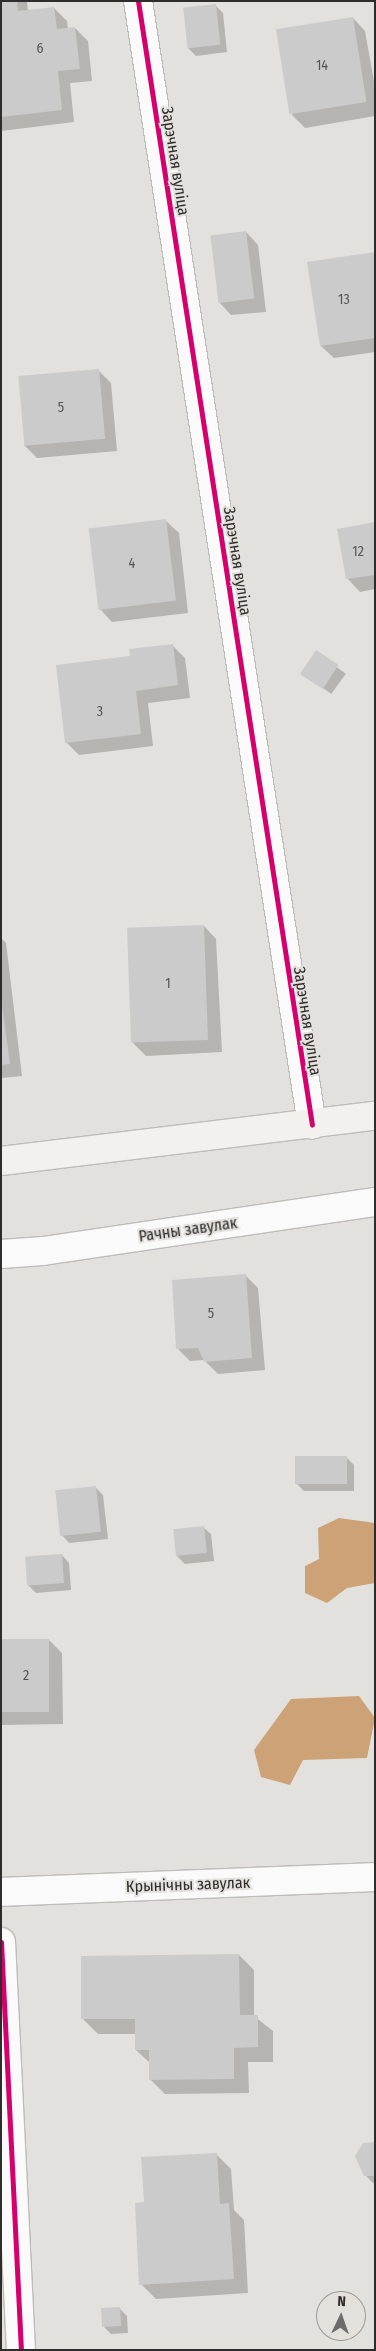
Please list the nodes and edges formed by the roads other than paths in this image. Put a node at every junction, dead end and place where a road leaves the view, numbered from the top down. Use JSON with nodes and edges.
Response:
{"nodes":[{"id":1,"x":138,"y":1,"type":"edge"},
{"id":2,"x":375,"y":1116,"type":"edge"},
{"id":3,"x":312,"y":1124,"type":"junction"},
{"id":4,"x":1,"y":1161,"type":"edge"},
{"id":5,"x":375,"y":1202,"type":"edge"},
{"id":6,"x":1,"y":1254,"type":"edge"},
{"id":7,"x":375,"y":1877,"type":"edge"},
{"id":8,"x":1,"y":1892,"type":"edge"},
{"id":9,"x":1,"y":1942,"type":"edge"},
{"id":10,"x":22,"y":2350,"type":"edge"}],
"edges":[{"from":1,"to":3,"type":"street","name":"Зарэчная вуліца"},
{"from":2,"to":3,"type":"main road"},
{"from":3,"to":4,"type":"main road"},
{"from":5,"to":6,"type":"street","name":"Рачны завулак"},
{"from":7,"to":8,"type":"street","name":"Крынічны завулак"},
{"from":9,"to":10,"type":"street"}]}
